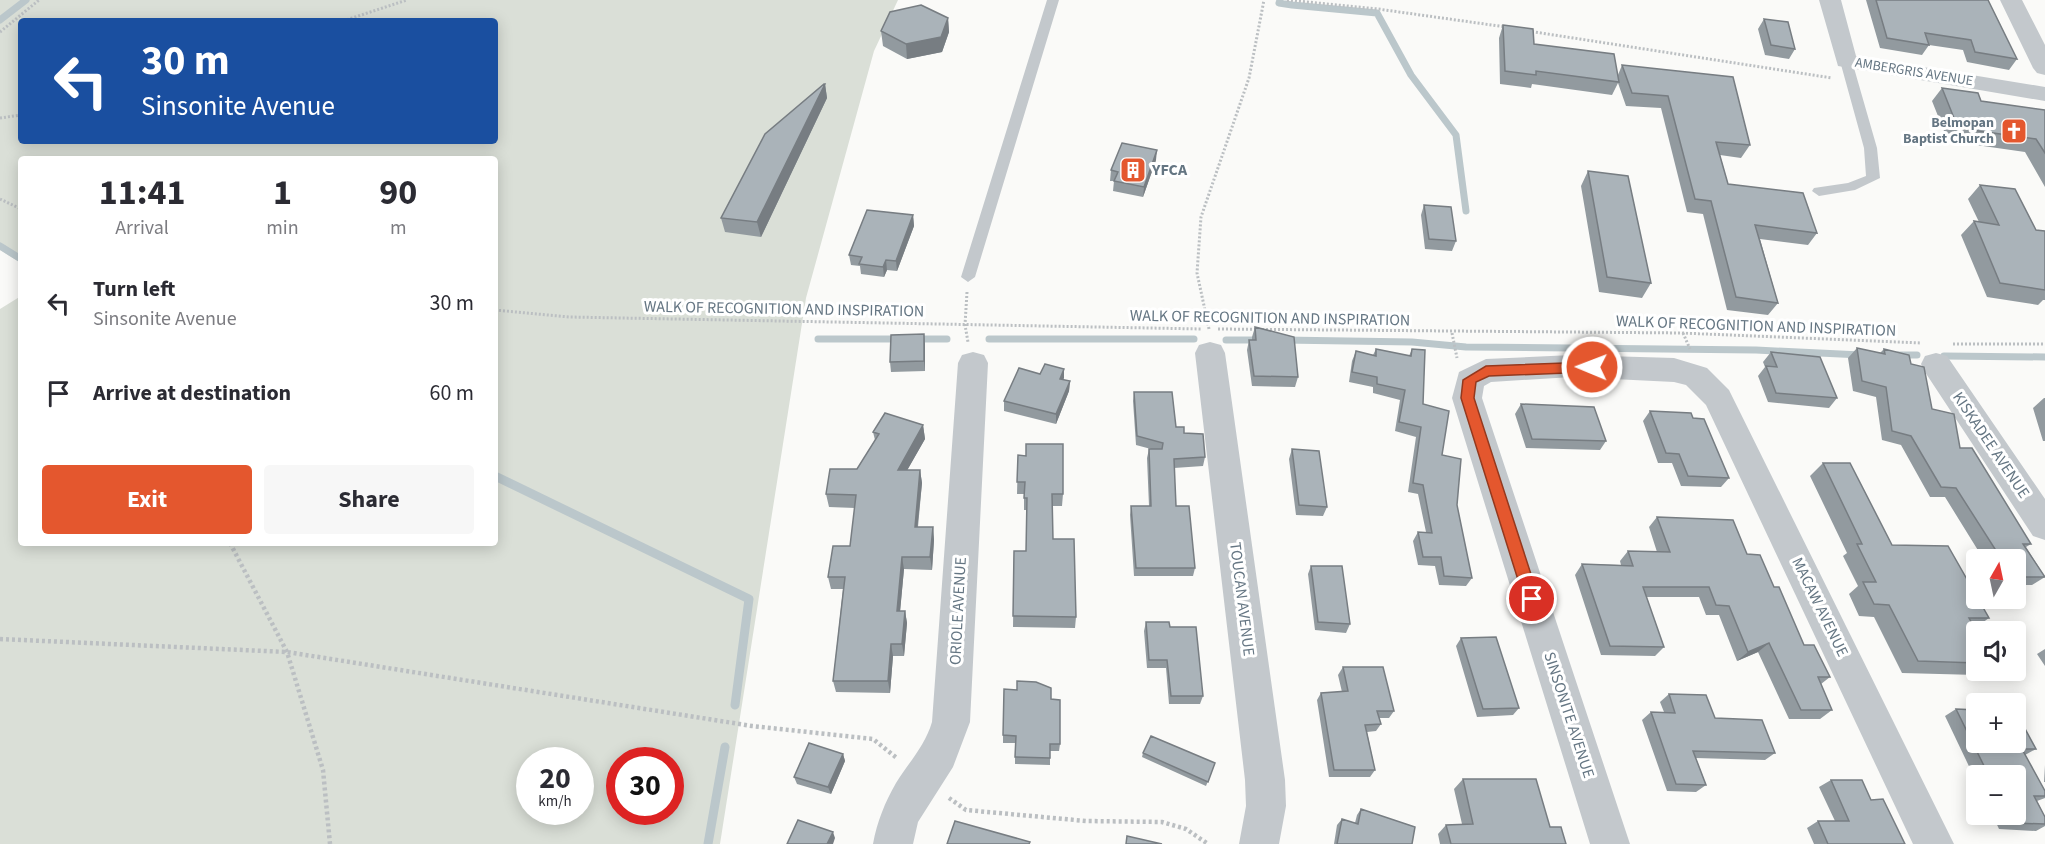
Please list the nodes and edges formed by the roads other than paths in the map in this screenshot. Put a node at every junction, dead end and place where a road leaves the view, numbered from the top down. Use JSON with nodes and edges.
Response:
{"nodes":[{"id":1,"x":1053,"y":0,"type":"edge"},
{"id":2,"x":1830,"y":0,"type":"edge"},
{"id":3,"x":2011,"y":0,"type":"edge"},
{"id":4,"x":2045,"y":68,"type":"edge"},
{"id":5,"x":1848,"y":71,"type":"junction"},
{"id":6,"x":2045,"y":94,"type":"edge"},
{"id":7,"x":1819,"y":191,"type":"dead end"},
{"id":8,"x":968,"y":277,"type":"road end"},
{"id":9,"x":1209,"y":341,"type":"road end"},
{"id":10,"x":1934,"y":350,"type":"road end"},
{"id":11,"x":973,"y":363,"type":"road end"},
{"id":12,"x":1463,"y":368,"type":"joint"},
{"id":13,"x":2045,"y":526,"type":"edge"},
{"id":14,"x":893,"y":844,"type":"edge"},
{"id":15,"x":1258,"y":844,"type":"edge"},
{"id":16,"x":1611,"y":844,"type":"edge"},
{"id":17,"x":1935,"y":844,"type":"edge"}],
"edges":[{"from":1,"to":8,"type":"lane"},
{"from":2,"to":5,"type":"street","name":"AMBERGRIS AVENUE"},
{"from":3,"to":4,"type":"street"},
{"from":5,"to":6,"type":"street","name":"AMBERGRIS AVENUE"},
{"from":5,"to":7,"type":"lane"},
{"from":9,"to":15,"type":"street","name":"TOUCAN AVENUE"},
{"from":10,"to":13,"type":"street","name":"KISKADEE AVENUE"},
{"from":11,"to":14,"type":"street","name":"ORIOLE AVENUE"},
{"from":12,"to":16,"type":"street","name":"SINSONITE AVENUE"},
{"from":12,"to":17,"type":"street","name":"MACAW AVENUE"}]}
